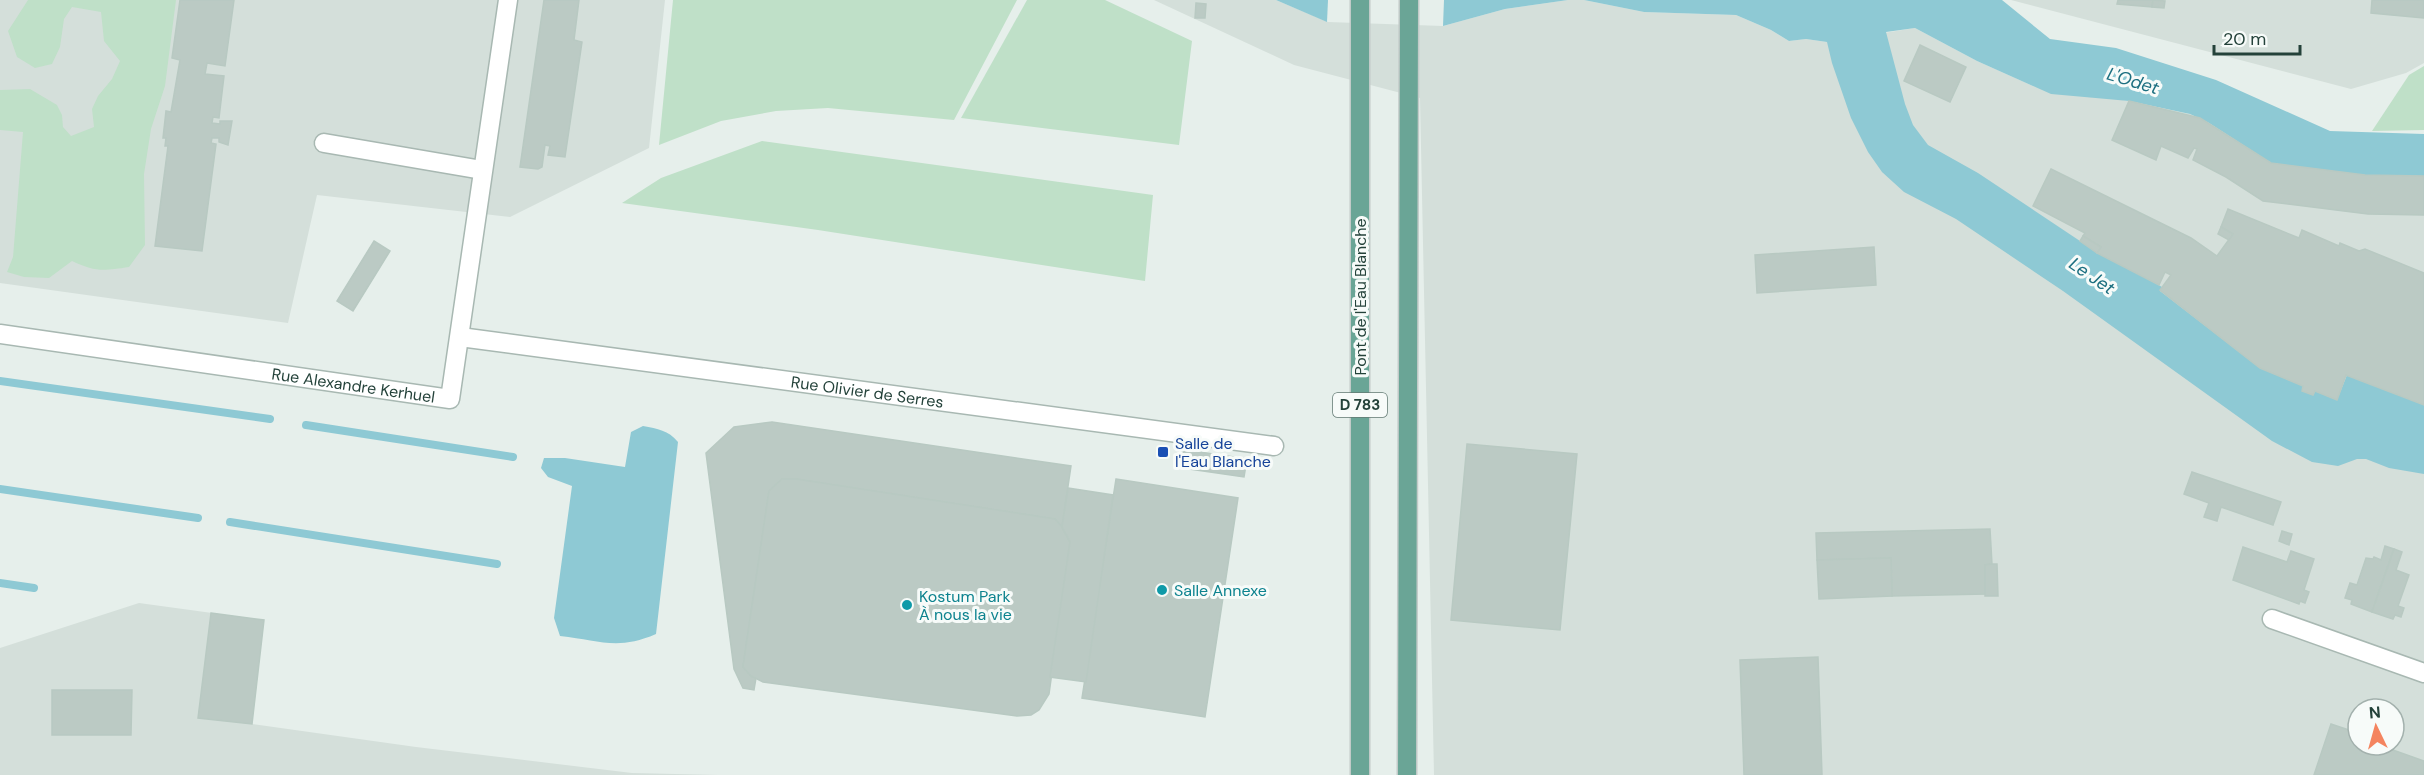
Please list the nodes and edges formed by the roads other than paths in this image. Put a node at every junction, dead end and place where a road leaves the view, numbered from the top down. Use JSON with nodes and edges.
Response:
{"nodes":[{"id":1,"x":508,"y":0,"type":"edge"},
{"id":2,"x":1360,"y":0,"type":"edge"},
{"id":3,"x":1409,"y":0,"type":"edge"},
{"id":4,"x":324,"y":143,"type":"dead end"},
{"id":5,"x":482,"y":170,"type":"junction"},
{"id":6,"x":0,"y":334,"type":"edge"},
{"id":7,"x":459,"y":337,"type":"junction"},
{"id":8,"x":1274,"y":446,"type":"dead end"},
{"id":9,"x":2272,"y":619,"type":"dead end"},
{"id":10,"x":2424,"y":673,"type":"edge"},
{"id":11,"x":1360,"y":775,"type":"edge"},
{"id":12,"x":1407,"y":775,"type":"edge"}],
"edges":[{"from":1,"to":5,"type":"street","name":"Rue Alexandre Kerhuel"},
{"from":2,"to":11,"type":"main road","name":"Pont de l'Eau Blanche","number":"D 783"},
{"from":3,"to":12,"type":"main road","number":"D 783"},
{"from":4,"to":5,"type":"street"},
{"from":5,"to":7,"type":"street","name":"Rue Alexandre Kerhuel"},
{"from":6,"to":7,"type":"street","name":"Rue Alexandre Kerhuel"},
{"from":7,"to":8,"type":"street","name":"Rue Olivier de Serres"},
{"from":9,"to":10,"type":"street"}]}
